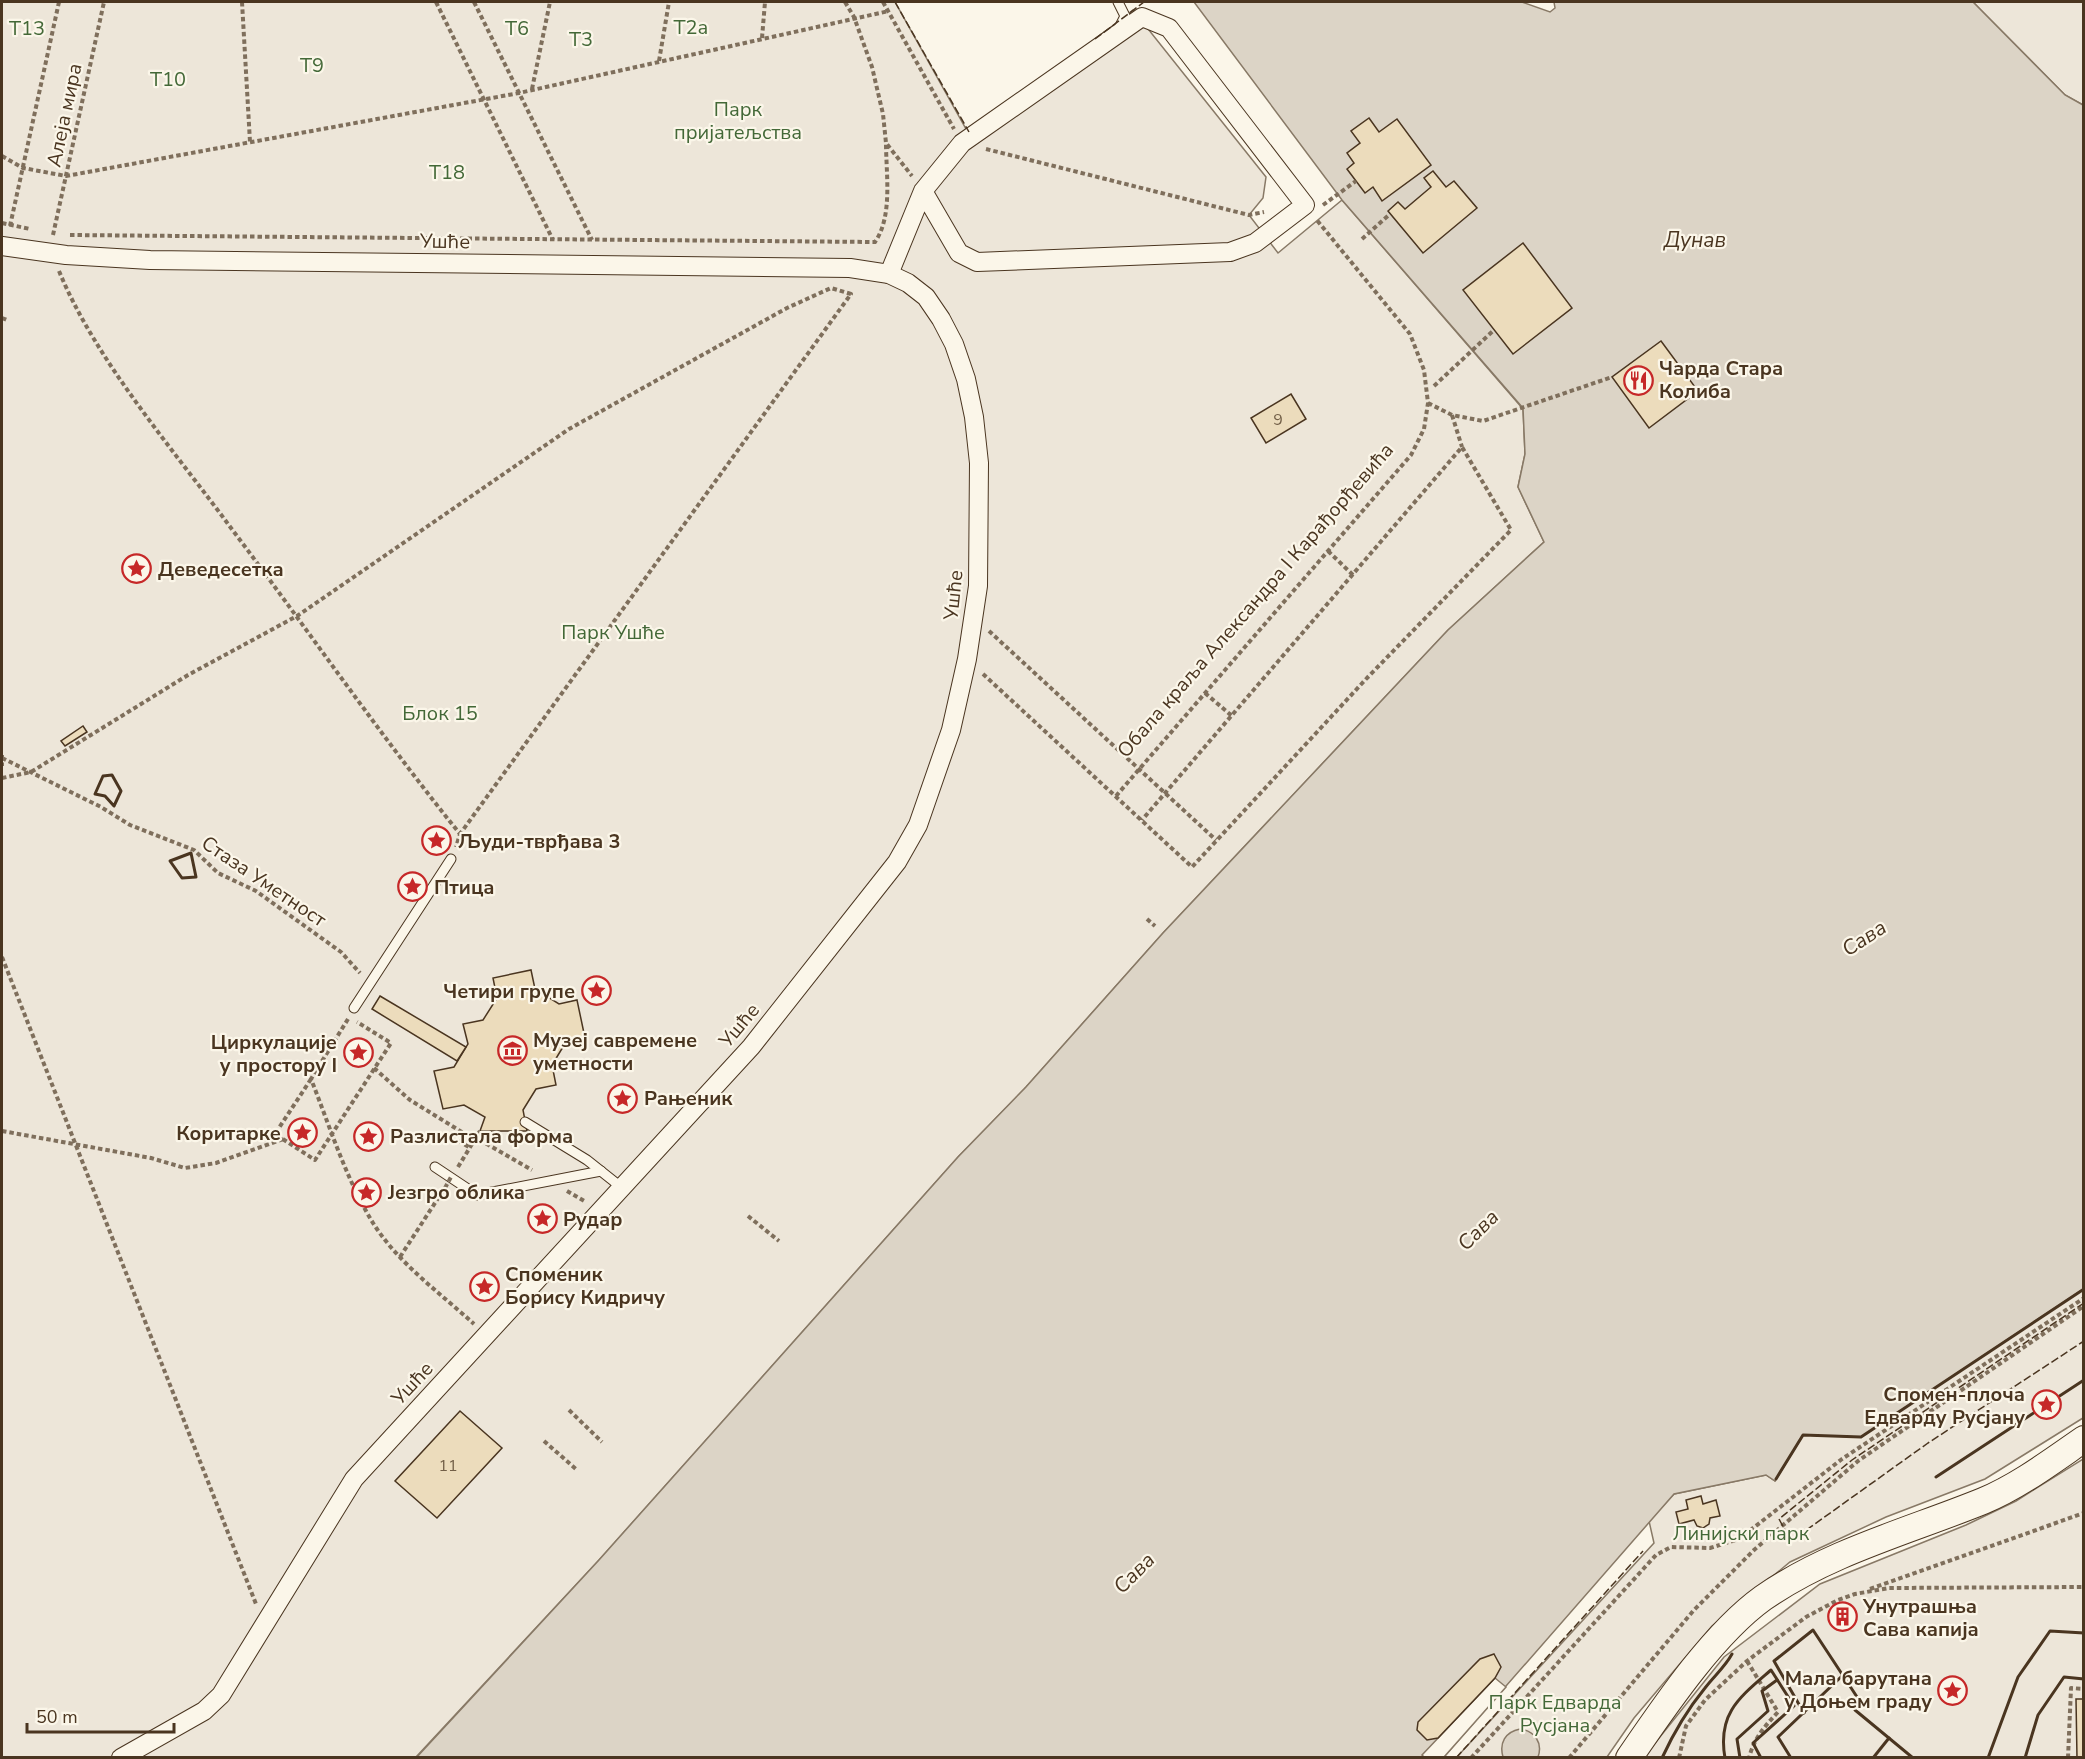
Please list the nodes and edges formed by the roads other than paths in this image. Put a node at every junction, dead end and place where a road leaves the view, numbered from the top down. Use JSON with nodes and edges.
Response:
{"nodes":[{"id":1,"x":1119,"y":2,"type":"edge"},
{"id":2,"x":1115,"y":35,"type":"junction"},
{"id":3,"x":924,"y":191,"type":"junction"},
{"id":4,"x":2,"y":246,"type":"edge"},
{"id":5,"x":889,"y":274,"type":"junction"},
{"id":6,"x":451,"y":859,"type":"road end"},
{"id":7,"x":354,"y":1008,"type":"dead end"},
{"id":8,"x":525,"y":1122,"type":"dead end"},
{"id":9,"x":435,"y":1167,"type":"dead end"},
{"id":10,"x":601,"y":1171,"type":"junction"},
{"id":11,"x":621,"y":1187,"type":"junction"},
{"id":12,"x":2084,"y":1439,"type":"edge"},
{"id":13,"x":121,"y":1758,"type":"edge"},
{"id":14,"x":1629,"y":1758,"type":"edge"}],
"edges":[{"from":1,"to":2,"type":"lane"},
{"from":2,"to":3,"type":"street"},
{"from":2,"to":3,"type":"street"},
{"from":3,"to":5,"type":"street"},
{"from":4,"to":5,"type":"street","name":"Ушће"},
{"from":5,"to":11,"type":"street","name":"Ушће"},
{"from":6,"to":7,"type":"lane"},
{"from":8,"to":10,"type":"lane"},
{"from":9,"to":10,"type":"lane"},
{"from":10,"to":11,"type":"lane"},
{"from":11,"to":13,"type":"street","name":"Ушће"},
{"from":12,"to":14,"type":"main road"}]}
